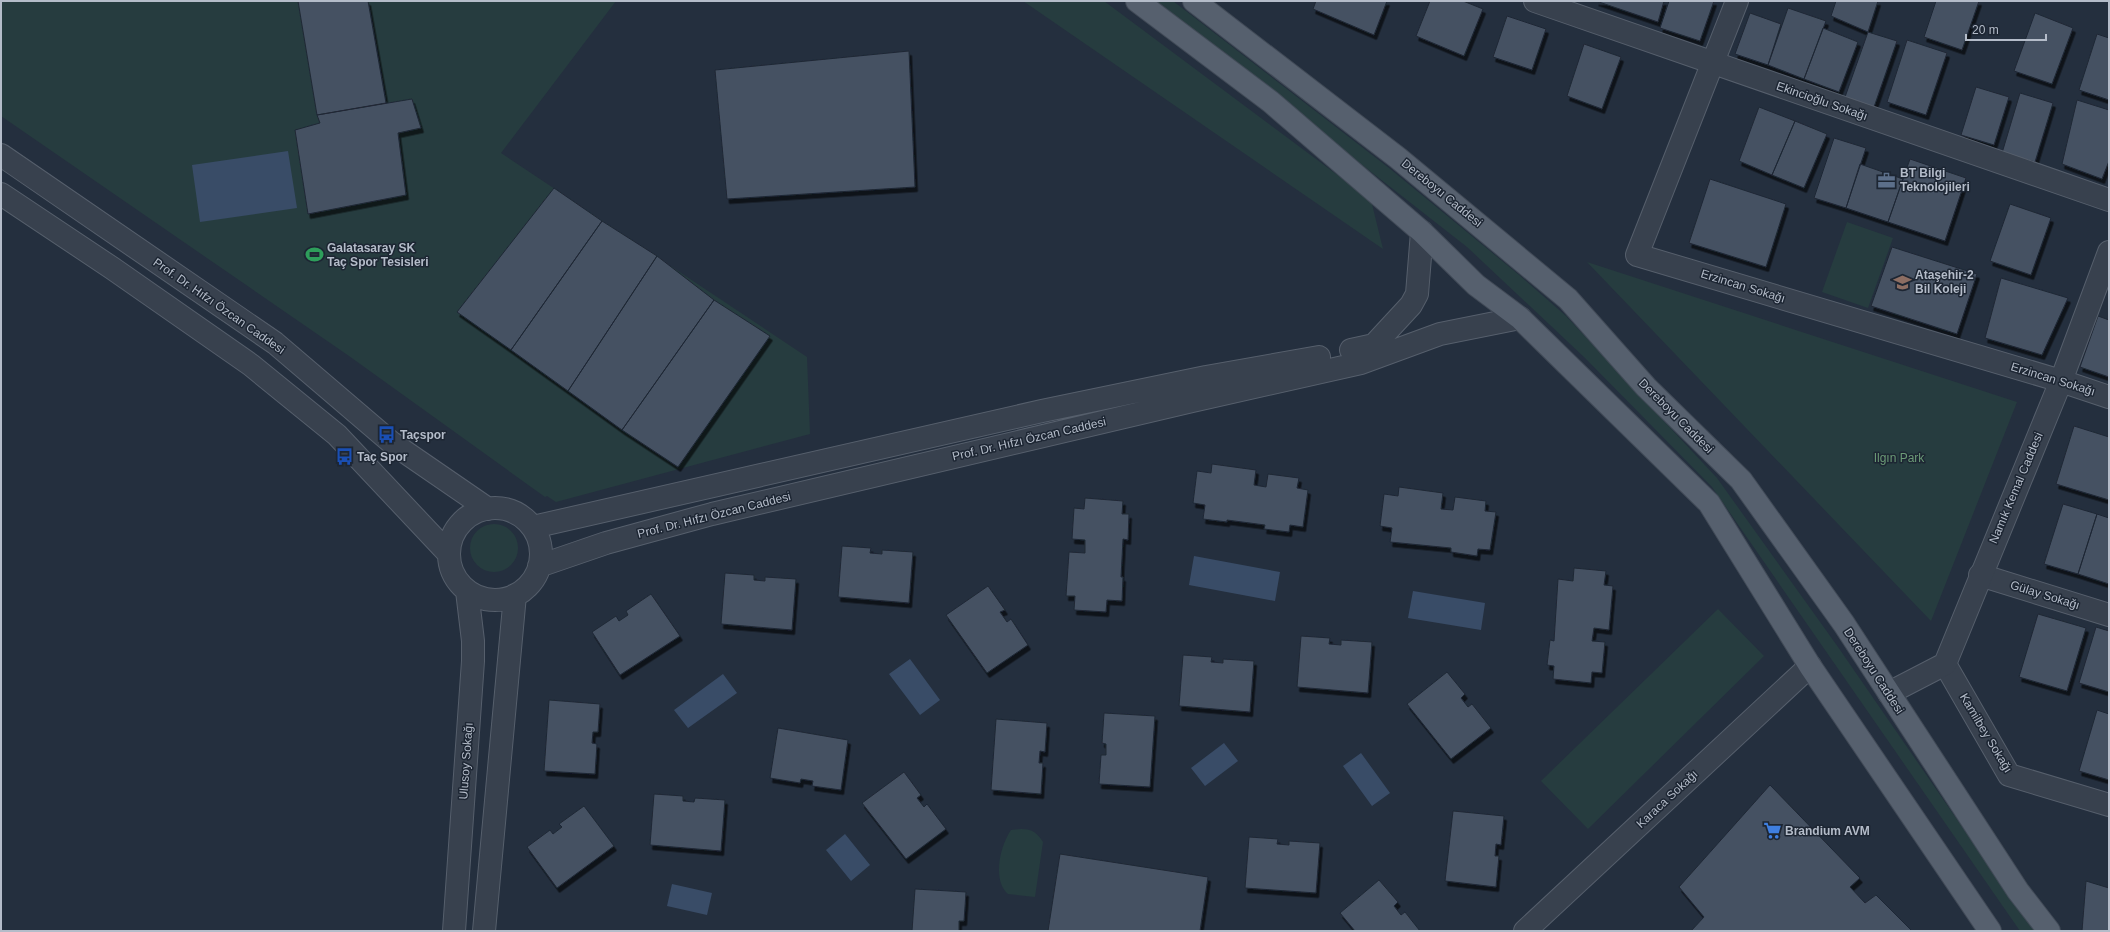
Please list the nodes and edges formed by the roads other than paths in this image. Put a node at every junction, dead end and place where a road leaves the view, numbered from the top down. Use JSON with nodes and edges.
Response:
{"nodes":[{"id":1,"x":1137,"y":1,"type":"edge"},
{"id":2,"x":1194,"y":1,"type":"edge"},
{"id":3,"x":1535,"y":1,"type":"edge"},
{"id":4,"x":1737,"y":1,"type":"edge"},
{"id":5,"x":1714,"y":64,"type":"junction"},
{"id":6,"x":1,"y":155,"type":"edge"},
{"id":7,"x":1,"y":194,"type":"edge"},
{"id":8,"x":2109,"y":200,"type":"edge"},
{"id":9,"x":1422,"y":232,"type":"junction"},
{"id":10,"x":2109,"y":252,"type":"edge"},
{"id":11,"x":1520,"y":318,"type":"junction"},
{"id":12,"x":2061,"y":381,"type":"junction"},
{"id":13,"x":2109,"y":397,"type":"edge"},
{"id":14,"x":488,"y":508,"type":"junction"},
{"id":15,"x":533,"y":527,"type":"junction"},
{"id":16,"x":449,"y":554,"type":"junction"},
{"id":17,"x":539,"y":566,"type":"junction"},
{"id":18,"x":1980,"y":575,"type":"junction"},
{"id":19,"x":467,"y":591,"type":"junction"},
{"id":20,"x":515,"y":595,"type":"junction"},
{"id":21,"x":2109,"y":615,"type":"edge"},
{"id":22,"x":1945,"y":664,"type":"junction"},
{"id":23,"x":1810,"y":666,"type":"junction"},
{"id":24,"x":1888,"y":693,"type":"junction"},
{"id":25,"x":2109,"y":805,"type":"edge"},
{"id":26,"x":454,"y":931,"type":"edge"},
{"id":27,"x":484,"y":931,"type":"edge"},
{"id":28,"x":1525,"y":931,"type":"edge"},
{"id":29,"x":1990,"y":931,"type":"edge"},
{"id":30,"x":2049,"y":931,"type":"edge"}],
"edges":[{"from":1,"to":9,"type":"main road"},
{"from":2,"to":24,"type":"main road","name":"Dereboyu Caddesi"},
{"from":3,"to":5,"type":"street","name":"Ekincioğlu Sokağı"},
{"from":4,"to":5,"type":"street","name":"Erzincan Sokağı"},
{"from":5,"to":8,"type":"street","name":"Ekincioğlu Sokağı"},
{"from":5,"to":12,"type":"street","name":"Erzincan Sokağı"},
{"from":6,"to":14,"type":"street","name":"Prof. Dr. Hıfzı Özcan Caddesi"},
{"from":7,"to":16,"type":"street"},
{"from":9,"to":11,"type":"main road"},
{"from":9,"to":15,"type":"street","name":"Prof. Dr. Hıfzı Özcan Caddesi"},
{"from":10,"to":12,"type":"street","name":"Namık Kemal Caddesi"},
{"from":11,"to":17,"type":"street","name":"Prof. Dr. Hıfzı Özcan Caddesi"},
{"from":11,"to":23,"type":"main road"},
{"from":12,"to":13,"type":"street","name":"Erzincan Sokağı"},
{"from":12,"to":18,"type":"street","name":"Namık Kemal Caddesi"},
{"from":14,"to":15,"type":"street","name":"Prof. Dr. Hıfzı Özcan Caddesi"},
{"from":14,"to":16,"type":"street","name":"Prof. Dr. Hıfzı Özcan Caddesi"},
{"from":15,"to":17,"type":"street","name":"Prof. Dr. Hıfzı Özcan Caddesi"},
{"from":16,"to":19,"type":"street","name":"Prof. Dr. Hıfzı Özcan Caddesi"},
{"from":17,"to":20,"type":"street","name":"Prof. Dr. Hıfzı Özcan Caddesi"},
{"from":18,"to":21,"type":"street","name":"Gülay Sokağı"},
{"from":18,"to":22,"type":"street","name":"Namık Kemal Caddesi"},
{"from":19,"to":20,"type":"street","name":"Prof. Dr. Hıfzı Özcan Caddesi"},
{"from":19,"to":26,"type":"street","name":"Ulusoy Sokağı"},
{"from":20,"to":27,"type":"street"},
{"from":22,"to":24,"type":"street"},
{"from":22,"to":25,"type":"street","name":"Kamilbey Sokağı"},
{"from":23,"to":28,"type":"street","name":"Karaca Sokağı"},
{"from":23,"to":29,"type":"main road"},
{"from":24,"to":30,"type":"main road","name":"Dereboyu Caddesi"}]}
